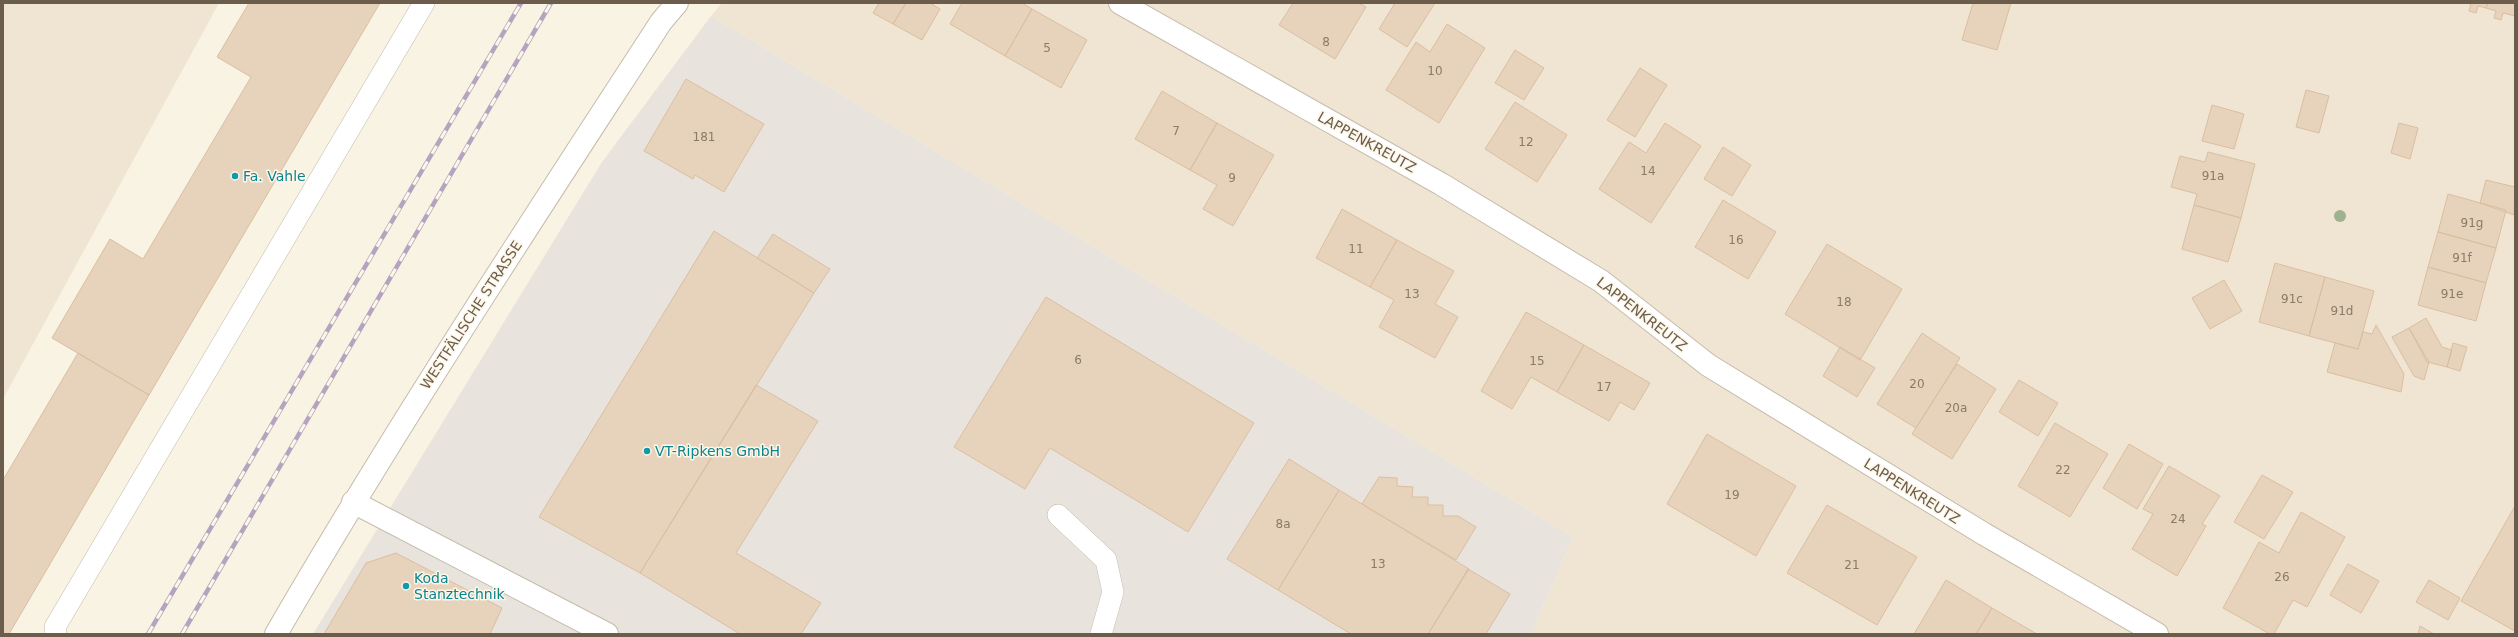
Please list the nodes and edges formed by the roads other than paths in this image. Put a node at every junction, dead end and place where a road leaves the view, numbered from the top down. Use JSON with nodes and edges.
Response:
{"nodes":[{"id":1,"x":424,"y":3,"type":"edge"},
{"id":2,"x":677,"y":3,"type":"edge"},
{"id":3,"x":1120,"y":3,"type":"edge"},
{"id":4,"x":353,"y":502,"type":"junction"},
{"id":5,"x":1058,"y":515,"type":"dead end"},
{"id":6,"x":56,"y":634,"type":"edge"},
{"id":7,"x":276,"y":634,"type":"edge"},
{"id":8,"x":607,"y":634,"type":"edge"},
{"id":9,"x":1101,"y":634,"type":"edge"},
{"id":10,"x":2157,"y":634,"type":"edge"}],
"edges":[{"from":1,"to":6,"type":"lane"},
{"from":2,"to":4,"type":"street","name":"WESTFÄLISCHE STRASSE"},
{"from":3,"to":10,"type":"street","name":"LAPPENKREUTZ"},
{"from":4,"to":7,"type":"street","name":"WESTFÄLISCHE STRASSE"},
{"from":4,"to":8,"type":"street"},
{"from":5,"to":9,"type":"lane"}]}
